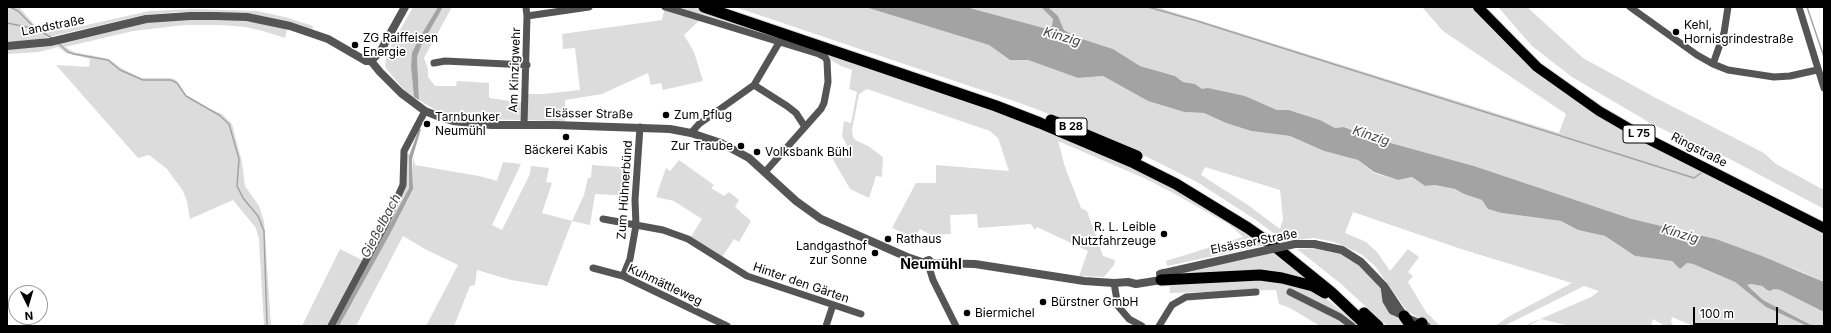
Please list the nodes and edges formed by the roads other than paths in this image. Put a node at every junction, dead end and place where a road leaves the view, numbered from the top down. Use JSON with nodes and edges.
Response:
{"nodes":[{"id":1,"x":406,"y":7,"type":"edge"},
{"id":2,"x":526,"y":7,"type":"edge"},
{"id":3,"x":589,"y":7,"type":"edge"},
{"id":4,"x":665,"y":7,"type":"edge"},
{"id":5,"x":704,"y":7,"type":"edge"},
{"id":6,"x":722,"y":7,"type":"edge"},
{"id":7,"x":1478,"y":7,"type":"edge"},
{"id":8,"x":1630,"y":7,"type":"edge"},
{"id":9,"x":1728,"y":7,"type":"edge"},
{"id":10,"x":1799,"y":7,"type":"edge"},
{"id":11,"x":527,"y":16,"type":"junction"},
{"id":12,"x":247,"y":18,"type":"joint"},
{"id":13,"x":780,"y":41,"type":"junction"},
{"id":14,"x":7,"y":46,"type":"edge"},
{"id":15,"x":371,"y":61,"type":"junction"},
{"id":16,"x":434,"y":63,"type":"dead end"},
{"id":17,"x":1713,"y":64,"type":"junction"},
{"id":18,"x":527,"y":65,"type":"junction"},
{"id":19,"x":1817,"y":70,"type":"junction"},
{"id":20,"x":754,"y":85,"type":"junction"},
{"id":21,"x":1824,"y":88,"type":"edge"},
{"id":22,"x":425,"y":111,"type":"junction"},
{"id":23,"x":524,"y":125,"type":"junction"},
{"id":24,"x":640,"y":127,"type":"junction"},
{"id":25,"x":805,"y":127,"type":"junction"},
{"id":26,"x":691,"y":133,"type":"junction"},
{"id":27,"x":765,"y":172,"type":"junction"},
{"id":28,"x":603,"y":219,"type":"dead end"},
{"id":29,"x":636,"y":225,"type":"junction"},
{"id":30,"x":1824,"y":228,"type":"edge"},
{"id":31,"x":929,"y":264,"type":"junction"},
{"id":32,"x":592,"y":268,"type":"dead end"},
{"id":33,"x":623,"y":276,"type":"junction"},
{"id":34,"x":1162,"y":276,"type":"junction"},
{"id":35,"x":1114,"y":283,"type":"junction"},
{"id":36,"x":1256,"y":292,"type":"dead end"},
{"id":37,"x":1290,"y":292,"type":"dead end"},
{"id":38,"x":833,"y":305,"type":"junction"},
{"id":39,"x":1349,"y":308,"type":"junction"},
{"id":40,"x":861,"y":314,"type":"dead end"},
{"id":41,"x":1404,"y":316,"type":"junction"},
{"id":42,"x":1422,"y":325,"type":"edge"},
{"id":43,"x":331,"y":326,"type":"edge"},
{"id":44,"x":727,"y":326,"type":"edge"},
{"id":45,"x":826,"y":326,"type":"edge"},
{"id":46,"x":956,"y":326,"type":"edge"},
{"id":47,"x":1142,"y":326,"type":"edge"},
{"id":48,"x":1159,"y":326,"type":"edge"},
{"id":49,"x":1352,"y":326,"type":"edge"},
{"id":50,"x":1367,"y":326,"type":"edge"},
{"id":51,"x":1378,"y":326,"type":"edge"},
{"id":52,"x":1411,"y":326,"type":"edge"}],
"edges":[{"from":1,"to":15,"type":"street"},
{"from":2,"to":11,"type":"street","name":"Am Kinzigwehr"},
{"from":3,"to":11,"type":"street","name":"Am Kinzigwehr"},
{"from":4,"to":13,"type":"street"},
{"from":5,"to":39,"type":"highway","number":"B 28"},
{"from":6,"to":51,"type":"highway","number":"B 28"},
{"from":7,"to":30,"type":"main road","name":"Ringstraße","number":"L 75"},
{"from":8,"to":17,"type":"street"},
{"from":9,"to":17,"type":"street"},
{"from":10,"to":19,"type":"street"},
{"from":11,"to":18,"type":"street","name":"Am Kinzigwehr"},
{"from":12,"to":14,"type":"street","name":"Landstraße"},
{"from":12,"to":15,"type":"street","name":"Elsässer Straße"},
{"from":13,"to":20,"type":"street"},
{"from":13,"to":25,"type":"street"},
{"from":15,"to":22,"type":"street","name":"Elsässer Straße"},
{"from":16,"to":18,"type":"street"},
{"from":17,"to":19,"type":"street"},
{"from":18,"to":23,"type":"street","name":"Am Kinzigwehr"},
{"from":19,"to":21,"type":"street"},
{"from":20,"to":25,"type":"street"},
{"from":20,"to":26,"type":"street"},
{"from":22,"to":23,"type":"street","name":"Elsässer Straße"},
{"from":22,"to":43,"type":"street"},
{"from":23,"to":24,"type":"street","name":"Elsässer Straße"},
{"from":24,"to":26,"type":"street","name":"Elsässer Straße"},
{"from":24,"to":29,"type":"street","name":"Zum Hühnerbünd"},
{"from":25,"to":27,"type":"street"},
{"from":26,"to":27,"type":"street","name":"Elsässer Straße"},
{"from":27,"to":31,"type":"street","name":"Elsässer Straße"},
{"from":28,"to":29,"type":"street","name":"Hinter den Gärten"},
{"from":29,"to":33,"type":"street","name":"Zum Hühnerbünd"},
{"from":29,"to":38,"type":"street","name":"Hinter den Gärten"},
{"from":31,"to":35,"type":"street","name":"Elsässer Straße"},
{"from":31,"to":46,"type":"street"},
{"from":32,"to":33,"type":"street","name":"Kuhmättleweg"},
{"from":33,"to":44,"type":"street","name":"Kuhmättleweg"},
{"from":34,"to":35,"type":"street","name":"Elsässer Straße"},
{"from":34,"to":39,"type":"highway"},
{"from":34,"to":41,"type":"street","name":"Elsässer Straße","bridge":true},
{"from":35,"to":47,"type":"street"},
{"from":36,"to":48,"type":"street"},
{"from":37,"to":49,"type":"street"},
{"from":38,"to":40,"type":"street","name":"Hinter den Gärten"},
{"from":38,"to":45,"type":"street"},
{"from":39,"to":50,"type":"highway","number":"B 28"},
{"from":41,"to":42,"type":"street"},
{"from":41,"to":52,"type":"highway"}]}
